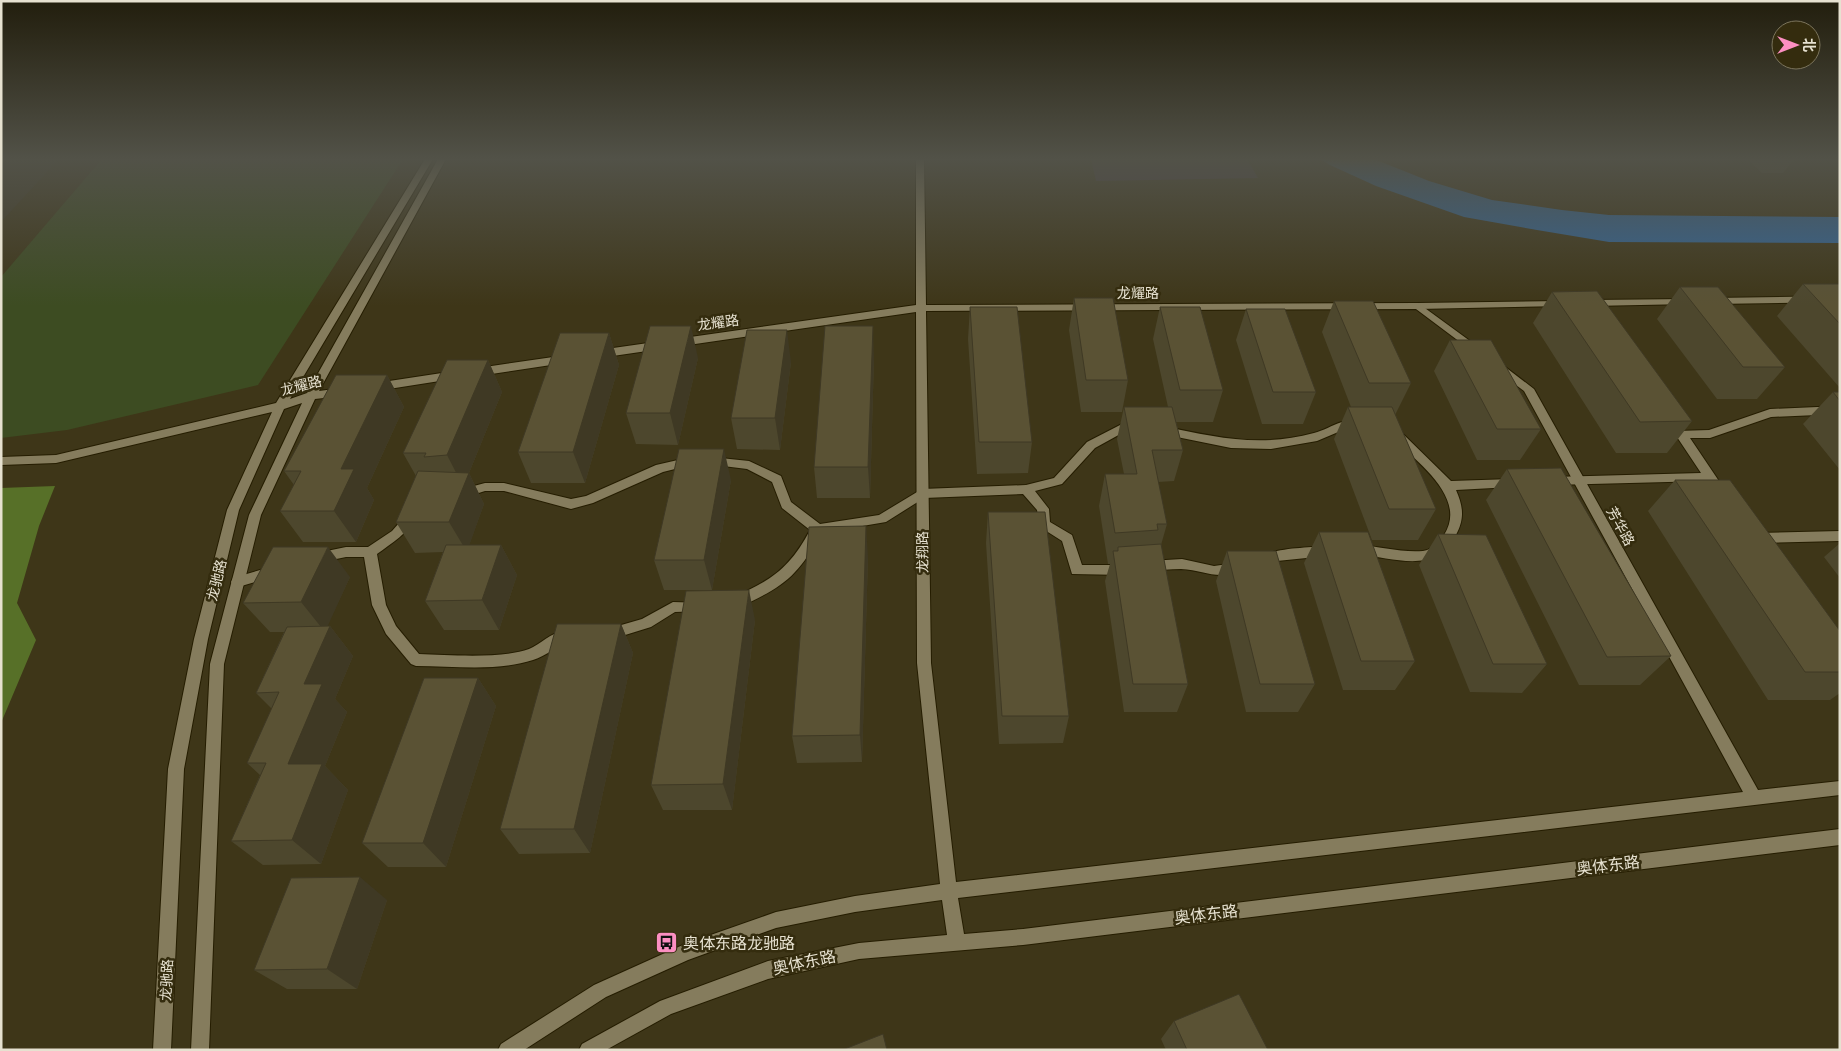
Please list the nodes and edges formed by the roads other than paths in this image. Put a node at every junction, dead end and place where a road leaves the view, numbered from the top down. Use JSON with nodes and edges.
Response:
{"nodes":[{"id":1,"x":399,"y":208,"type":"edge"},
{"id":2,"x":415,"y":208,"type":"edge"},
{"id":3,"x":920,"y":208,"type":"edge"},
{"id":4,"x":1840,"y":299,"type":"edge"},
{"id":5,"x":1418,"y":306,"type":"junction"},
{"id":6,"x":920,"y":308,"type":"junction"},
{"id":7,"x":311,"y":396,"type":"junction"},
{"id":8,"x":280,"y":406,"type":"junction"},
{"id":9,"x":1840,"y":410,"type":"edge"},
{"id":10,"x":1368,"y":429,"type":"edge"},
{"id":11,"x":1385,"y":431,"type":"edge"},
{"id":12,"x":1,"y":461,"type":"edge"},
{"id":13,"x":1710,"y":477,"type":"junction"},
{"id":14,"x":1578,"y":480,"type":"junction"},
{"id":15,"x":1541,"y":482,"type":"edge"},
{"id":16,"x":1522,"y":483,"type":"edge"},
{"id":17,"x":1448,"y":486,"type":"junction"},
{"id":18,"x":1026,"y":489,"type":"junction"},
{"id":19,"x":922,"y":494,"type":"junction"},
{"id":20,"x":448,"y":495,"type":"edge"},
{"id":21,"x":1726,"y":500,"type":"edge"},
{"id":22,"x":419,"y":508,"type":"edge"},
{"id":23,"x":818,"y":529,"type":"junction"},
{"id":24,"x":1747,"y":531,"type":"edge"},
{"id":25,"x":1840,"y":536,"type":"edge"},
{"id":26,"x":370,"y":552,"type":"junction"},
{"id":27,"x":308,"y":561,"type":"edge"},
{"id":28,"x":282,"y":569,"type":"edge"},
{"id":29,"x":238,"y":582,"type":"junction"},
{"id":30,"x":579,"y":634,"type":"edge"},
{"id":31,"x":595,"y":634,"type":"edge"},
{"id":32,"x":1840,"y":788,"type":"edge"},
{"id":33,"x":1754,"y":798,"type":"junction"},
{"id":34,"x":1840,"y":837,"type":"edge"},
{"id":35,"x":949,"y":891,"type":"junction"},
{"id":36,"x":957,"y":942,"type":"junction"},
{"id":37,"x":162,"y":1050,"type":"edge"},
{"id":38,"x":200,"y":1050,"type":"edge"},
{"id":39,"x":507,"y":1050,"type":"edge"},
{"id":40,"x":588,"y":1050,"type":"edge"}],
"edges":[{"from":1,"to":8,"type":"street","name":"龙驰路"},
{"from":2,"to":7,"type":"street","name":"龙驰路"},
{"from":3,"to":6,"type":"street","name":"龙翔路"},
{"from":4,"to":5,"type":"street","name":"龙耀路"},
{"from":5,"to":6,"type":"street","name":"龙耀路"},
{"from":5,"to":14,"type":"street","name":"芳华路"},
{"from":6,"to":7,"type":"street","name":"龙耀路"},
{"from":6,"to":19,"type":"street","name":"龙翔路"},
{"from":7,"to":8,"type":"street","name":"龙耀路"},
{"from":7,"to":29,"type":"street","name":"龙驰路"},
{"from":8,"to":12,"type":"street","name":"龙耀路"},
{"from":8,"to":37,"type":"street","name":"龙驰路"},
{"from":9,"to":13,"type":"street"},
{"from":10,"to":18,"type":"street"},
{"from":11,"to":17,"type":"street"},
{"from":13,"to":14,"type":"street"},
{"from":13,"to":21,"type":"street"},
{"from":14,"to":15,"type":"street"},
{"from":14,"to":33,"type":"street","name":"芳华路"},
{"from":16,"to":17,"type":"street"},
{"from":17,"to":18,"type":"street"},
{"from":18,"to":19,"type":"street"},
{"from":19,"to":23,"type":"street"},
{"from":19,"to":35,"type":"street","name":"龙翔路"},
{"from":20,"to":23,"type":"street"},
{"from":22,"to":26,"type":"street"},
{"from":23,"to":31,"type":"street"},
{"from":24,"to":25,"type":"street"},
{"from":26,"to":27,"type":"street"},
{"from":26,"to":30,"type":"street"},
{"from":28,"to":29,"type":"street"},
{"from":29,"to":38,"type":"street","name":"龙驰路"},
{"from":32,"to":33,"type":"street"},
{"from":33,"to":35,"type":"street"},
{"from":34,"to":36,"type":"street","name":"奥体东路"},
{"from":35,"to":36,"type":"street","name":"龙翔路"},
{"from":35,"to":39,"type":"street"},
{"from":36,"to":40,"type":"street","name":"奥体东路"}]}
